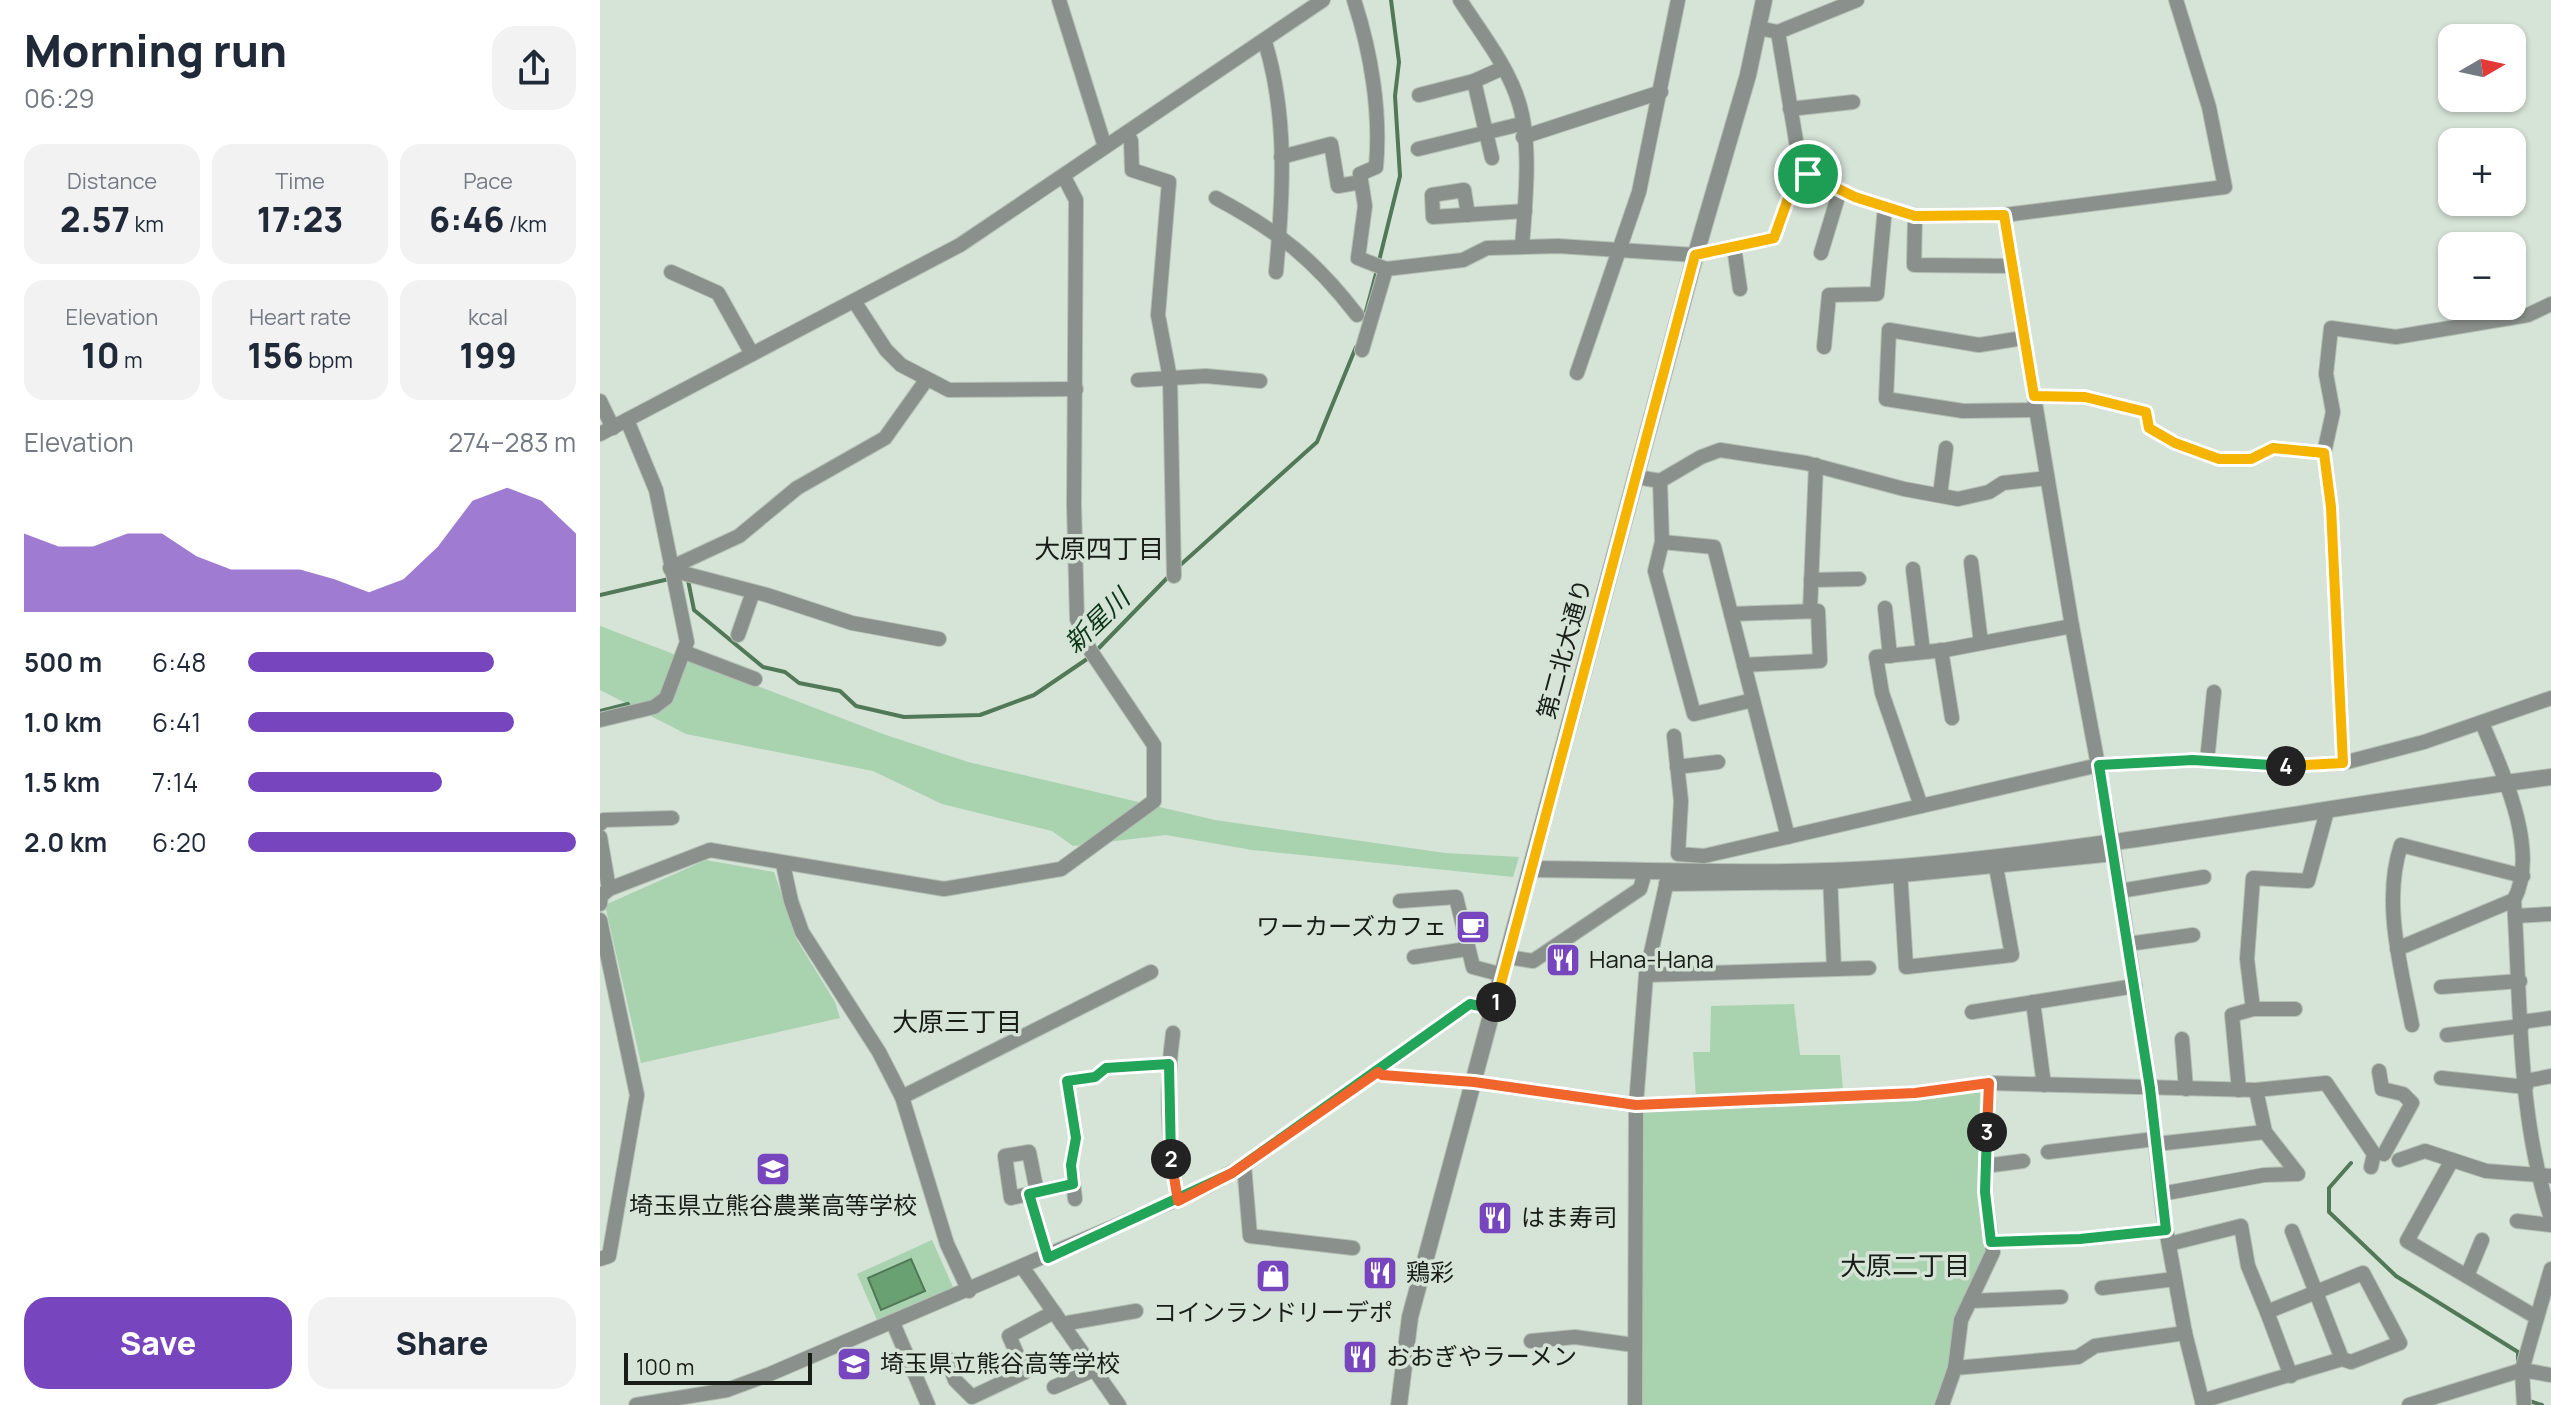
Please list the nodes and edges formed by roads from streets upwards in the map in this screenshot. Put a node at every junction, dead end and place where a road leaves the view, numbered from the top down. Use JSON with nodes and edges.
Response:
{"nodes":[{"id":1,"x":1059,"y":0,"type":"edge"},
{"id":2,"x":1323,"y":0,"type":"edge"},
{"id":3,"x":1354,"y":0,"type":"edge"},
{"id":4,"x":1460,"y":0,"type":"edge"},
{"id":5,"x":1678,"y":0,"type":"edge"},
{"id":6,"x":1764,"y":0,"type":"edge"},
{"id":7,"x":1857,"y":0,"type":"edge"},
{"id":8,"x":2176,"y":0,"type":"edge"},
{"id":9,"x":1758,"y":28,"type":"junction"},
{"id":10,"x":1778,"y":32,"type":"junction"},
{"id":11,"x":1265,"y":42,"type":"junction"},
{"id":12,"x":1503,"y":68,"type":"junction"},
{"id":13,"x":1474,"y":81,"type":"junction"},
{"id":14,"x":1661,"y":92,"type":"junction"},
{"id":15,"x":1419,"y":95,"type":"dead end"},
{"id":16,"x":1853,"y":102,"type":"dead end"},
{"id":17,"x":1790,"y":109,"type":"junction"},
{"id":18,"x":1522,"y":131,"type":"junction"},
{"id":19,"x":1127,"y":133,"type":"junction"},
{"id":20,"x":1486,"y":133,"type":"junction"},
{"id":21,"x":1105,"y":147,"type":"junction"},
{"id":22,"x":1418,"y":149,"type":"dead end"},
{"id":23,"x":1281,"y":157,"type":"junction"},
{"id":24,"x":1492,"y":158,"type":"dead end"},
{"id":25,"x":1800,"y":165,"type":"junction"},
{"id":26,"x":1064,"y":177,"type":"junction"},
{"id":27,"x":1361,"y":182,"type":"junction"},
{"id":28,"x":1840,"y":190,"type":"junction"},
{"id":29,"x":1216,"y":198,"type":"dead end"},
{"id":30,"x":1885,"y":207,"type":"junction"},
{"id":31,"x":1525,"y":211,"type":"junction"},
{"id":32,"x":1468,"y":215,"type":"dead end"},
{"id":33,"x":2004,"y":215,"type":"junction"},
{"id":34,"x":1915,"y":216,"type":"junction"},
{"id":35,"x":1279,"y":236,"type":"junction"},
{"id":36,"x":1522,"y":247,"type":"junction"},
{"id":37,"x":1734,"y":247,"type":"junction"},
{"id":38,"x":1619,"y":250,"type":"junction"},
{"id":39,"x":1821,"y":253,"type":"dead end"},
{"id":40,"x":1695,"y":255,"type":"junction"},
{"id":41,"x":1382,"y":266,"type":"junction"},
{"id":42,"x":2011,"y":266,"type":"junction"},
{"id":43,"x":671,"y":272,"type":"dead end"},
{"id":44,"x":1276,"y":272,"type":"dead end"},
{"id":45,"x":1740,"y":289,"type":"dead end"},
{"id":46,"x":854,"y":301,"type":"junction"},
{"id":47,"x":2551,"y":304,"type":"edge"},
{"id":48,"x":1357,"y":315,"type":"dead end"},
{"id":49,"x":2023,"y":338,"type":"junction"},
{"id":50,"x":1824,"y":347,"type":"dead end"},
{"id":51,"x":1362,"y":350,"type":"dead end"},
{"id":52,"x":752,"y":354,"type":"junction"},
{"id":53,"x":1577,"y":373,"type":"dead end"},
{"id":54,"x":1170,"y":378,"type":"junction"},
{"id":55,"x":927,"y":379,"type":"junction"},
{"id":56,"x":1138,"y":380,"type":"dead end"},
{"id":57,"x":1260,"y":381,"type":"dead end"},
{"id":58,"x":1076,"y":389,"type":"junction"},
{"id":59,"x":600,"y":401,"type":"edge"},
{"id":60,"x":2035,"y":403,"type":"junction"},
{"id":61,"x":627,"y":420,"type":"junction"},
{"id":62,"x":606,"y":431,"type":"edge"},
{"id":63,"x":1946,"y":448,"type":"dead end"},
{"id":64,"x":2324,"y":453,"type":"junction"},
{"id":65,"x":1816,"y":465,"type":"junction"},
{"id":66,"x":1637,"y":477,"type":"junction"},
{"id":67,"x":2047,"y":478,"type":"junction"},
{"id":68,"x":1660,"y":481,"type":"junction"},
{"id":69,"x":1940,"y":495,"type":"junction"},
{"id":70,"x":1662,"y":542,"type":"junction"},
{"id":71,"x":1971,"y":562,"type":"dead end"},
{"id":72,"x":1913,"y":569,"type":"dead end"},
{"id":73,"x":1174,"y":570,"type":"dead end"},
{"id":74,"x":672,"y":574,"type":"junction"},
{"id":75,"x":1859,"y":579,"type":"dead end"},
{"id":76,"x":1811,"y":580,"type":"junction"},
{"id":77,"x":753,"y":592,"type":"junction"},
{"id":78,"x":1885,"y":608,"type":"dead end"},
{"id":79,"x":1810,"y":611,"type":"junction"},
{"id":80,"x":1731,"y":614,"type":"junction"},
{"id":81,"x":2072,"y":626,"type":"junction"},
{"id":82,"x":738,"y":635,"type":"dead end"},
{"id":83,"x":939,"y":639,"type":"dead end"},
{"id":84,"x":1981,"y":643,"type":"junction"},
{"id":85,"x":1941,"y":650,"type":"junction"},
{"id":86,"x":684,"y":652,"type":"junction"},
{"id":87,"x":1923,"y":652,"type":"junction"},
{"id":88,"x":1890,"y":656,"type":"junction"},
{"id":89,"x":1744,"y":665,"type":"junction"},
{"id":90,"x":755,"y":679,"type":"dead end"},
{"id":91,"x":2214,"y":692,"type":"dead end"},
{"id":92,"x":2551,"y":698,"type":"edge"},
{"id":93,"x":1753,"y":700,"type":"junction"},
{"id":94,"x":1952,"y":718,"type":"dead end"},
{"id":95,"x":600,"y":720,"type":"edge"},
{"id":96,"x":2482,"y":723,"type":"junction"},
{"id":97,"x":1674,"y":736,"type":"dead end"},
{"id":98,"x":2207,"y":761,"type":"junction"},
{"id":99,"x":1718,"y":762,"type":"dead end"},
{"id":100,"x":2343,"y":763,"type":"junction"},
{"id":101,"x":2099,"y":765,"type":"junction"},
{"id":102,"x":1677,"y":767,"type":"junction"},
{"id":103,"x":2551,"y":777,"type":"edge"},
{"id":104,"x":2507,"y":783,"type":"junction"},
{"id":105,"x":1921,"y":806,"type":"junction"},
{"id":106,"x":2327,"y":811,"type":"junction"},
{"id":107,"x":672,"y":818,"type":"dead end"},
{"id":108,"x":600,"y":824,"type":"edge"},
{"id":109,"x":600,"y":837,"type":"edge"},
{"id":110,"x":1788,"y":837,"type":"junction"},
{"id":111,"x":2113,"y":847,"type":"junction"},
{"id":112,"x":1995,"y":862,"type":"junction"},
{"id":113,"x":783,"y":864,"type":"junction"},
{"id":114,"x":1704,"y":864,"type":"junction"},
{"id":115,"x":1532,"y":869,"type":"junction"},
{"id":116,"x":1645,"y":872,"type":"junction"},
{"id":117,"x":1900,"y":872,"type":"junction"},
{"id":118,"x":1830,"y":876,"type":"junction"},
{"id":119,"x":2523,"y":876,"type":"junction"},
{"id":120,"x":2204,"y":877,"type":"dead end"},
{"id":121,"x":1668,"y":878,"type":"junction"},
{"id":122,"x":609,"y":889,"type":"junction"},
{"id":123,"x":2120,"y":891,"type":"junction"},
{"id":124,"x":2514,"y":900,"type":"junction"},
{"id":125,"x":1400,"y":901,"type":"dead end"},
{"id":126,"x":600,"y":904,"type":"edge"},
{"id":127,"x":2551,"y":914,"type":"edge"},
{"id":128,"x":2515,"y":916,"type":"junction"},
{"id":129,"x":600,"y":920,"type":"edge"},
{"id":130,"x":2193,"y":935,"type":"dead end"},
{"id":131,"x":2128,"y":944,"type":"junction"},
{"id":132,"x":1467,"y":949,"type":"junction"},
{"id":133,"x":2397,"y":949,"type":"junction"},
{"id":134,"x":603,"y":953,"type":"edge"},
{"id":135,"x":1414,"y":957,"type":"dead end"},
{"id":136,"x":1508,"y":957,"type":"junction"},
{"id":137,"x":1869,"y":968,"type":"dead end"},
{"id":138,"x":1834,"y":969,"type":"junction"},
{"id":139,"x":1151,"y":972,"type":"dead end"},
{"id":140,"x":1503,"y":975,"type":"junction"},
{"id":141,"x":1646,"y":975,"type":"junction"},
{"id":142,"x":2520,"y":981,"type":"junction"},
{"id":143,"x":2135,"y":986,"type":"junction"},
{"id":144,"x":2441,"y":987,"type":"dead end"},
{"id":145,"x":2033,"y":1002,"type":"junction"},
{"id":146,"x":1494,"y":1009,"type":"junction"},
{"id":147,"x":2253,"y":1009,"type":"junction"},
{"id":148,"x":2295,"y":1009,"type":"dead end"},
{"id":149,"x":1972,"y":1012,"type":"dead end"},
{"id":150,"x":2551,"y":1018,"type":"edge"},
{"id":151,"x":2521,"y":1024,"type":"junction"},
{"id":152,"x":2412,"y":1025,"type":"dead end"},
{"id":153,"x":1173,"y":1033,"type":"dead end"},
{"id":154,"x":2447,"y":1035,"type":"dead end"},
{"id":155,"x":2182,"y":1039,"type":"dead end"},
{"id":156,"x":1169,"y":1064,"type":"junction"},
{"id":157,"x":2379,"y":1071,"type":"dead end"},
{"id":158,"x":1378,"y":1072,"type":"junction"},
{"id":159,"x":2551,"y":1076,"type":"edge"},
{"id":160,"x":2441,"y":1078,"type":"dead end"},
{"id":161,"x":1474,"y":1082,"type":"junction"},
{"id":162,"x":1989,"y":1083,"type":"junction"},
{"id":163,"x":2526,"y":1084,"type":"junction"},
{"id":164,"x":2044,"y":1085,"type":"junction"},
{"id":165,"x":2150,"y":1088,"type":"junction"},
{"id":166,"x":2186,"y":1089,"type":"junction"},
{"id":167,"x":2239,"y":1090,"type":"junction"},
{"id":168,"x":2256,"y":1090,"type":"junction"},
{"id":169,"x":902,"y":1097,"type":"junction"},
{"id":170,"x":1636,"y":1105,"type":"junction"},
{"id":171,"x":2265,"y":1132,"type":"junction"},
{"id":172,"x":2156,"y":1141,"type":"junction"},
{"id":173,"x":2048,"y":1152,"type":"dead end"},
{"id":174,"x":2452,"y":1160,"type":"junction"},
{"id":175,"x":2023,"y":1161,"type":"dead end"},
{"id":176,"x":1244,"y":1165,"type":"junction"},
{"id":177,"x":1985,"y":1166,"type":"junction"},
{"id":178,"x":2371,"y":1167,"type":"dead end"},
{"id":179,"x":2544,"y":1176,"type":"edge"},
{"id":180,"x":2161,"y":1194,"type":"junction"},
{"id":181,"x":1178,"y":1201,"type":"junction"},
{"id":182,"x":2551,"y":1218,"type":"edge"},
{"id":183,"x":2517,"y":1221,"type":"dead end"},
{"id":184,"x":2551,"y":1225,"type":"edge"},
{"id":185,"x":2292,"y":1231,"type":"dead end"},
{"id":186,"x":2168,"y":1237,"type":"junction"},
{"id":187,"x":2482,"y":1240,"type":"dead end"},
{"id":188,"x":1991,"y":1242,"type":"junction"},
{"id":189,"x":1353,"y":1248,"type":"dead end"},
{"id":190,"x":1048,"y":1258,"type":"junction"},
{"id":191,"x":600,"y":1259,"type":"edge"},
{"id":192,"x":1023,"y":1268,"type":"junction"},
{"id":193,"x":2551,"y":1269,"type":"edge"},
{"id":194,"x":2467,"y":1276,"type":"junction"},
{"id":195,"x":2175,"y":1279,"type":"junction"},
{"id":196,"x":2102,"y":1288,"type":"dead end"},
{"id":197,"x":969,"y":1291,"type":"junction"},
{"id":198,"x":2318,"y":1292,"type":"junction"},
{"id":199,"x":2061,"y":1297,"type":"dead end"},
{"id":200,"x":1970,"y":1301,"type":"junction"},
{"id":201,"x":1136,"y":1311,"type":"dead end"},
{"id":202,"x":2267,"y":1312,"type":"junction"},
{"id":203,"x":2536,"y":1317,"type":"junction"},
{"id":204,"x":1058,"y":1318,"type":"junction"},
{"id":205,"x":893,"y":1323,"type":"junction"},
{"id":206,"x":2185,"y":1333,"type":"junction"},
{"id":207,"x":1531,"y":1341,"type":"dead end"},
{"id":208,"x":1634,"y":1345,"type":"junction"},
{"id":209,"x":2342,"y":1359,"type":"junction"},
{"id":210,"x":1955,"y":1368,"type":"junction"},
{"id":211,"x":1096,"y":1369,"type":"junction"},
{"id":212,"x":913,"y":1370,"type":"junction"},
{"id":213,"x":2522,"y":1370,"type":"junction"},
{"id":214,"x":2551,"y":1375,"type":"edge"},
{"id":215,"x":2291,"y":1376,"type":"junction"},
{"id":216,"x":1054,"y":1387,"type":"dead end"},
{"id":217,"x":2203,"y":1403,"type":"edge"},
{"id":218,"x":636,"y":1405,"type":"edge"},
{"id":219,"x":928,"y":1405,"type":"edge"},
{"id":220,"x":1119,"y":1405,"type":"edge"},
{"id":221,"x":1399,"y":1405,"type":"edge"},
{"id":222,"x":1635,"y":1405,"type":"edge"},
{"id":223,"x":1942,"y":1405,"type":"edge"},
{"id":224,"x":2409,"y":1405,"type":"edge"},
{"id":225,"x":2524,"y":1405,"type":"edge"}],
"edges":[{"from":1,"to":21,"type":"street"},
{"from":2,"to":11,"type":"street"},
{"from":3,"to":27,"type":"street"},
{"from":4,"to":12,"type":"street"},
{"from":5,"to":14,"type":"street"},
{"from":6,"to":9,"type":"street","name":"第二北大通り"},
{"from":7,"to":10,"type":"street"},
{"from":8,"to":33,"type":"street"},
{"from":9,"to":10,"type":"street"},
{"from":9,"to":40,"type":"street","name":"第二北大通り"},
{"from":10,"to":17,"type":"street"},
{"from":11,"to":19,"type":"street"},
{"from":11,"to":23,"type":"street"},
{"from":12,"to":13,"type":"street"},
{"from":12,"to":18,"type":"street"},
{"from":13,"to":15,"type":"street"},
{"from":13,"to":20,"type":"street"},
{"from":14,"to":18,"type":"street"},
{"from":14,"to":38,"type":"street"},
{"from":16,"to":17,"type":"street"},
{"from":17,"to":25,"type":"street"},
{"from":18,"to":20,"type":"street"},
{"from":18,"to":31,"type":"street"},
{"from":19,"to":21,"type":"street"},
{"from":19,"to":54,"type":"street"},
{"from":20,"to":22,"type":"street"},
{"from":20,"to":24,"type":"street"},
{"from":21,"to":26,"type":"street"},
{"from":23,"to":27,"type":"street"},
{"from":23,"to":35,"type":"street"},
{"from":25,"to":28,"type":"street"},
{"from":25,"to":37,"type":"street"},
{"from":26,"to":46,"type":"street"},
{"from":26,"to":58,"type":"street"},
{"from":27,"to":41,"type":"street"},
{"from":28,"to":30,"type":"street"},
{"from":28,"to":39,"type":"street"},
{"from":29,"to":35,"type":"street"},
{"from":30,"to":34,"type":"street"},
{"from":30,"to":50,"type":"street"},
{"from":31,"to":32,"type":"street"},
{"from":31,"to":36,"type":"street"},
{"from":33,"to":34,"type":"street"},
{"from":33,"to":42,"type":"street"},
{"from":34,"to":42,"type":"street"},
{"from":35,"to":44,"type":"street"},
{"from":35,"to":48,"type":"street"},
{"from":36,"to":38,"type":"street"},
{"from":36,"to":41,"type":"street"},
{"from":37,"to":40,"type":"street"},
{"from":37,"to":45,"type":"street"},
{"from":38,"to":40,"type":"street"},
{"from":38,"to":53,"type":"street"},
{"from":40,"to":66,"type":"street","name":"第二北大通り"},
{"from":41,"to":51,"type":"street"},
{"from":42,"to":49,"type":"street"},
{"from":43,"to":52,"type":"street"},
{"from":46,"to":52,"type":"street"},
{"from":46,"to":55,"type":"street"},
{"from":47,"to":64,"type":"street"},
{"from":49,"to":60,"type":"street"},
{"from":49,"to":60,"type":"street"},
{"from":52,"to":61,"type":"street"},
{"from":54,"to":56,"type":"street"},
{"from":54,"to":57,"type":"street"},
{"from":54,"to":73,"type":"street"},
{"from":55,"to":58,"type":"street"},
{"from":55,"to":74,"type":"street"},
{"from":58,"to":113,"type":"street"},
{"from":59,"to":62,"type":"street"},
{"from":60,"to":64,"type":"street"},
{"from":60,"to":67,"type":"street"},
{"from":61,"to":62,"type":"street"},
{"from":61,"to":74,"type":"street"},
{"from":63,"to":69,"type":"street"},
{"from":64,"to":100,"type":"street"},
{"from":65,"to":68,"type":"street"},
{"from":65,"to":69,"type":"street"},
{"from":65,"to":76,"type":"street"},
{"from":66,"to":68,"type":"street"},
{"from":66,"to":115,"type":"street","name":"第二北大通り"},
{"from":67,"to":69,"type":"street"},
{"from":67,"to":81,"type":"street"},
{"from":68,"to":70,"type":"street"},
{"from":70,"to":80,"type":"street"},
{"from":70,"to":93,"type":"street"},
{"from":71,"to":84,"type":"street"},
{"from":72,"to":87,"type":"street"},
{"from":74,"to":77,"type":"street"},
{"from":74,"to":86,"type":"street"},
{"from":75,"to":76,"type":"street"},
{"from":76,"to":79,"type":"street"},
{"from":77,"to":82,"type":"street"},
{"from":77,"to":83,"type":"street"},
{"from":78,"to":88,"type":"street"},
{"from":79,"to":80,"type":"street"},
{"from":79,"to":89,"type":"street"},
{"from":80,"to":89,"type":"street"},
{"from":81,"to":84,"type":"street"},
{"from":81,"to":101,"type":"street"},
{"from":84,"to":85,"type":"street"},
{"from":85,"to":87,"type":"street"},
{"from":85,"to":94,"type":"street"},
{"from":86,"to":90,"type":"street"},
{"from":86,"to":95,"type":"street"},
{"from":87,"to":88,"type":"street"},
{"from":88,"to":105,"type":"street"},
{"from":89,"to":93,"type":"street"},
{"from":91,"to":98,"type":"street"},
{"from":92,"to":96,"type":"street"},
{"from":93,"to":110,"type":"street"},
{"from":96,"to":100,"type":"street"},
{"from":96,"to":104,"type":"street"},
{"from":97,"to":102,"type":"street"},
{"from":98,"to":100,"type":"street"},
{"from":98,"to":101,"type":"street"},
{"from":99,"to":102,"type":"street"},
{"from":101,"to":105,"type":"street"},
{"from":101,"to":111,"type":"street"},
{"from":102,"to":114,"type":"street"},
{"from":103,"to":104,"type":"street"},
{"from":104,"to":106,"type":"street"},
{"from":104,"to":119,"type":"street"},
{"from":105,"to":110,"type":"street"},
{"from":106,"to":111,"type":"street"},
{"from":106,"to":147,"type":"street"},
{"from":107,"to":108,"type":"street"},
{"from":109,"to":122,"type":"street"},
{"from":110,"to":114,"type":"street"},
{"from":111,"to":112,"type":"street"},
{"from":111,"to":123,"type":"street"},
{"from":112,"to":117,"type":"street"},
{"from":112,"to":117,"type":"street"},
{"from":113,"to":122,"type":"street"},
{"from":113,"to":169,"type":"street"},
{"from":114,"to":118,"type":"street"},
{"from":114,"to":121,"type":"street"},
{"from":115,"to":116,"type":"street"},
{"from":115,"to":136,"type":"street","name":"第二北大通り"},
{"from":116,"to":121,"type":"street"},
{"from":116,"to":136,"type":"street"},
{"from":117,"to":118,"type":"street"},
{"from":118,"to":121,"type":"street"},
{"from":118,"to":138,"type":"street"},
{"from":119,"to":124,"type":"street"},
{"from":119,"to":133,"type":"street"},
{"from":120,"to":123,"type":"street"},
{"from":121,"to":141,"type":"street"},
{"from":122,"to":126,"type":"street"},
{"from":123,"to":131,"type":"street"},
{"from":124,"to":128,"type":"street"},
{"from":124,"to":133,"type":"street"},
{"from":125,"to":132,"type":"street"},
{"from":127,"to":128,"type":"street"},
{"from":128,"to":142,"type":"street"},
{"from":129,"to":134,"type":"street"},
{"from":130,"to":131,"type":"street"},
{"from":131,"to":143,"type":"street"},
{"from":132,"to":135,"type":"street"},
{"from":132,"to":140,"type":"street"},
{"from":133,"to":152,"type":"street"},
{"from":134,"to":191,"type":"street"},
{"from":136,"to":140,"type":"street","name":"第二北大通り"},
{"from":137,"to":138,"type":"street"},
{"from":138,"to":141,"type":"street"},
{"from":139,"to":169,"type":"street"},
{"from":140,"to":146,"type":"street","name":"第二北大通り"},
{"from":141,"to":170,"type":"street"},
{"from":142,"to":144,"type":"street"},
{"from":142,"to":151,"type":"street"},
{"from":143,"to":145,"type":"street"},
{"from":143,"to":165,"type":"street"},
{"from":145,"to":149,"type":"street"},
{"from":145,"to":164,"type":"street"},
{"from":146,"to":158,"type":"street"},
{"from":146,"to":161,"type":"street","name":"第二北大通り"},
{"from":147,"to":148,"type":"street"},
{"from":147,"to":167,"type":"street"},
{"from":150,"to":151,"type":"street"},
{"from":151,"to":154,"type":"street"},
{"from":151,"to":163,"type":"street"},
{"from":153,"to":156,"type":"street"},
{"from":155,"to":166,"type":"street"},
{"from":156,"to":181,"type":"street"},
{"from":156,"to":190,"type":"street"},
{"from":157,"to":174,"type":"street"},
{"from":158,"to":161,"type":"street"},
{"from":158,"to":176,"type":"street"},
{"from":159,"to":163,"type":"street"},
{"from":160,"to":163,"type":"street"},
{"from":161,"to":170,"type":"street"},
{"from":161,"to":221,"type":"street","name":"第二北大通り"},
{"from":162,"to":164,"type":"street"},
{"from":162,"to":170,"type":"street"},
{"from":162,"to":177,"type":"street"},
{"from":163,"to":179,"type":"street"},
{"from":164,"to":165,"type":"street"},
{"from":165,"to":166,"type":"street"},
{"from":165,"to":172,"type":"street"},
{"from":166,"to":167,"type":"street"},
{"from":167,"to":168,"type":"street"},
{"from":168,"to":171,"type":"street"},
{"from":168,"to":178,"type":"street"},
{"from":169,"to":197,"type":"street"},
{"from":170,"to":208,"type":"street"},
{"from":171,"to":172,"type":"street"},
{"from":171,"to":180,"type":"street"},
{"from":172,"to":173,"type":"street"},
{"from":172,"to":180,"type":"street"},
{"from":174,"to":179,"type":"street"},
{"from":174,"to":194,"type":"street"},
{"from":175,"to":177,"type":"street"},
{"from":176,"to":181,"type":"street"},
{"from":176,"to":189,"type":"street"},
{"from":177,"to":188,"type":"street"},
{"from":179,"to":182,"type":"street"},
{"from":180,"to":186,"type":"street"},
{"from":181,"to":190,"type":"street"},
{"from":183,"to":184,"type":"street"},
{"from":185,"to":198,"type":"street"},
{"from":186,"to":188,"type":"street"},
{"from":186,"to":195,"type":"street"},
{"from":186,"to":202,"type":"street"},
{"from":187,"to":194,"type":"street"},
{"from":188,"to":200,"type":"street"},
{"from":190,"to":192,"type":"street"},
{"from":192,"to":197,"type":"street"},
{"from":192,"to":204,"type":"street"},
{"from":193,"to":203,"type":"street"},
{"from":194,"to":203,"type":"street"},
{"from":195,"to":196,"type":"street"},
{"from":195,"to":206,"type":"street"},
{"from":197,"to":205,"type":"street"},
{"from":198,"to":202,"type":"street"},
{"from":198,"to":209,"type":"street"},
{"from":198,"to":209,"type":"street"},
{"from":199,"to":200,"type":"street"},
{"from":200,"to":210,"type":"street"},
{"from":201,"to":204,"type":"street"},
{"from":202,"to":215,"type":"street"},
{"from":203,"to":213,"type":"street"},
{"from":204,"to":211,"type":"street"},
{"from":204,"to":212,"type":"street"},
{"from":205,"to":212,"type":"street"},
{"from":205,"to":218,"type":"street"},
{"from":206,"to":210,"type":"street"},
{"from":206,"to":217,"type":"street"},
{"from":207,"to":208,"type":"street"},
{"from":208,"to":222,"type":"street"},
{"from":209,"to":215,"type":"street"},
{"from":210,"to":223,"type":"street"},
{"from":211,"to":216,"type":"street"},
{"from":211,"to":220,"type":"street"},
{"from":212,"to":219,"type":"street"},
{"from":213,"to":214,"type":"street"},
{"from":213,"to":224,"type":"street"},
{"from":213,"to":225,"type":"street"},
{"from":215,"to":217,"type":"street"}]}
